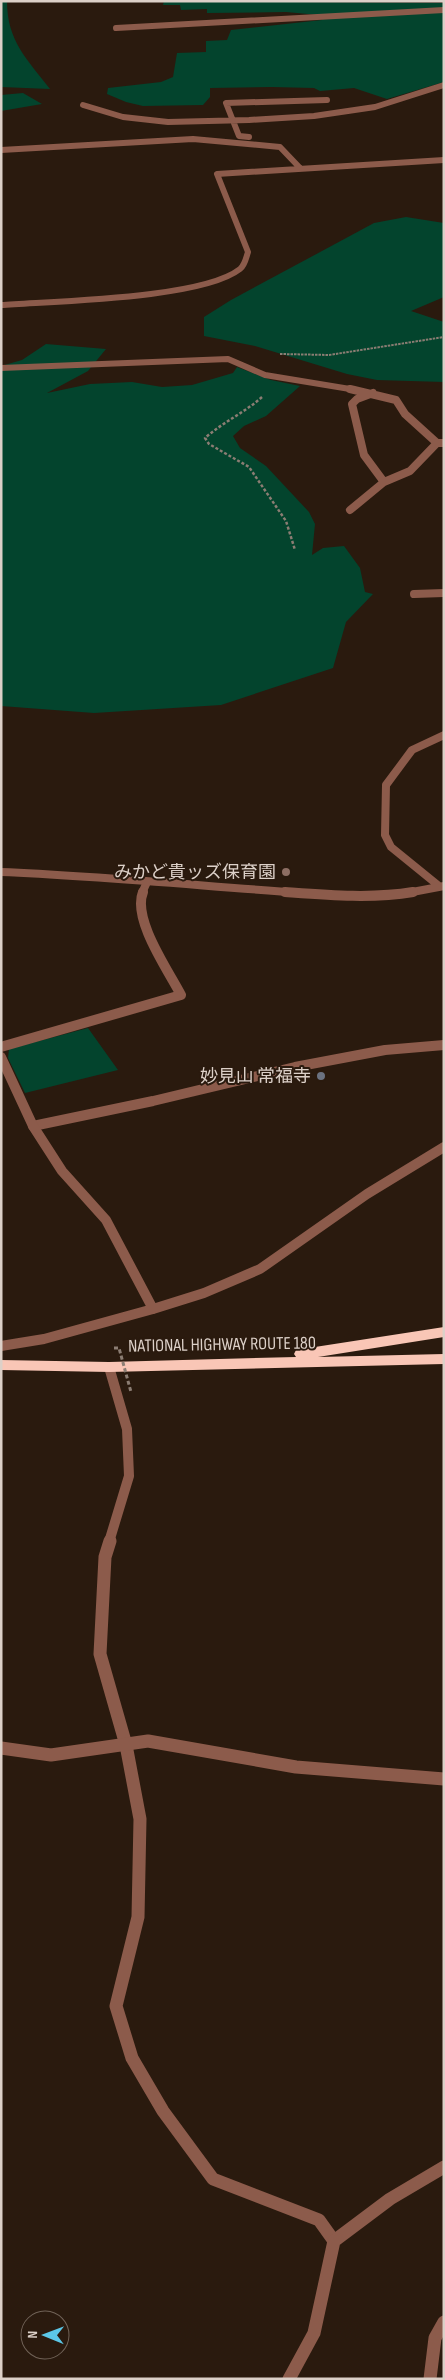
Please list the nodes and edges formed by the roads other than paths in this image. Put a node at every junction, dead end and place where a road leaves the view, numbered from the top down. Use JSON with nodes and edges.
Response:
{"nodes":[{"id":1,"x":444,"y":10,"type":"edge"},
{"id":2,"x":116,"y":28,"type":"dead end"},
{"id":3,"x":444,"y":85,"type":"edge"},
{"id":4,"x":327,"y":100,"type":"dead end"},
{"id":5,"x":83,"y":105,"type":"dead end"},
{"id":6,"x":232,"y":120,"type":"junction"},
{"id":7,"x":280,"y":147,"type":"junction"},
{"id":8,"x":1,"y":150,"type":"edge"},
{"id":9,"x":444,"y":160,"type":"edge"},
{"id":10,"x":300,"y":168,"type":"junction"},
{"id":11,"x":1,"y":306,"type":"edge"},
{"id":12,"x":1,"y":368,"type":"edge"},
{"id":13,"x":373,"y":393,"type":"junction"},
{"id":14,"x":440,"y":443,"type":"edge"},
{"id":15,"x":384,"y":482,"type":"junction"},
{"id":16,"x":350,"y":510,"type":"dead end"},
{"id":17,"x":444,"y":593,"type":"edge"},
{"id":18,"x":414,"y":594,"type":"dead end"},
{"id":19,"x":444,"y":735,"type":"edge"},
{"id":20,"x":1,"y":872,"type":"edge"},
{"id":21,"x":147,"y":882,"type":"junction"},
{"id":22,"x":441,"y":886,"type":"edge"},
{"id":23,"x":444,"y":1045,"type":"edge"},
{"id":24,"x":1,"y":1047,"type":"edge"},
{"id":25,"x":1,"y":1057,"type":"edge"},
{"id":26,"x":33,"y":1126,"type":"junction"},
{"id":27,"x":444,"y":1147,"type":"edge"},
{"id":28,"x":153,"y":1309,"type":"junction"},
{"id":29,"x":444,"y":1332,"type":"edge"},
{"id":30,"x":1,"y":1346,"type":"edge"},
{"id":31,"x":444,"y":1359,"type":"edge"},
{"id":32,"x":246,"y":1362,"type":"junction"},
{"id":33,"x":1,"y":1365,"type":"edge"},
{"id":34,"x":109,"y":1367,"type":"junction"},
{"id":35,"x":126,"y":1745,"type":"junction"},
{"id":36,"x":1,"y":1748,"type":"edge"},
{"id":37,"x":444,"y":1779,"type":"edge"},
{"id":38,"x":444,"y":2167,"type":"edge"},
{"id":39,"x":334,"y":2241,"type":"junction"},
{"id":40,"x":444,"y":2322,"type":"edge"},
{"id":41,"x":289,"y":2379,"type":"edge"},
{"id":42,"x":430,"y":2379,"type":"edge"}],
"edges":[{"from":1,"to":2,"type":"street"},
{"from":3,"to":6,"type":"street"},
{"from":4,"to":6,"type":"street"},
{"from":5,"to":6,"type":"street"},
{"from":6,"to":7,"type":"street"},
{"from":7,"to":8,"type":"street"},
{"from":7,"to":10,"type":"street"},
{"from":9,"to":10,"type":"street"},
{"from":10,"to":11,"type":"street"},
{"from":12,"to":13,"type":"street"},
{"from":13,"to":14,"type":"street"},
{"from":13,"to":15,"type":"street"},
{"from":14,"to":15,"type":"street"},
{"from":15,"to":16,"type":"street"},
{"from":17,"to":18,"type":"street"},
{"from":19,"to":22,"type":"street"},
{"from":20,"to":21,"type":"street"},
{"from":21,"to":22,"type":"street"},
{"from":21,"to":24,"type":"street"},
{"from":23,"to":26,"type":"street"},
{"from":25,"to":26,"type":"street"},
{"from":26,"to":28,"type":"street"},
{"from":27,"to":28,"type":"street"},
{"from":28,"to":30,"type":"street"},
{"from":29,"to":32,"type":"highway"},
{"from":31,"to":32,"type":"highway","name":"NATIONAL HIGHWAY ROUTE 180"},
{"from":32,"to":34,"type":"highway","name":"NATIONAL HIGHWAY ROUTE 180"},
{"from":33,"to":34,"type":"highway","name":"NATIONAL HIGHWAY ROUTE 180"},
{"from":34,"to":35,"type":"street"},
{"from":35,"to":36,"type":"street"},
{"from":35,"to":37,"type":"street"},
{"from":35,"to":39,"type":"street"},
{"from":38,"to":39,"type":"street"},
{"from":39,"to":41,"type":"street"},
{"from":40,"to":42,"type":"street"}]}
